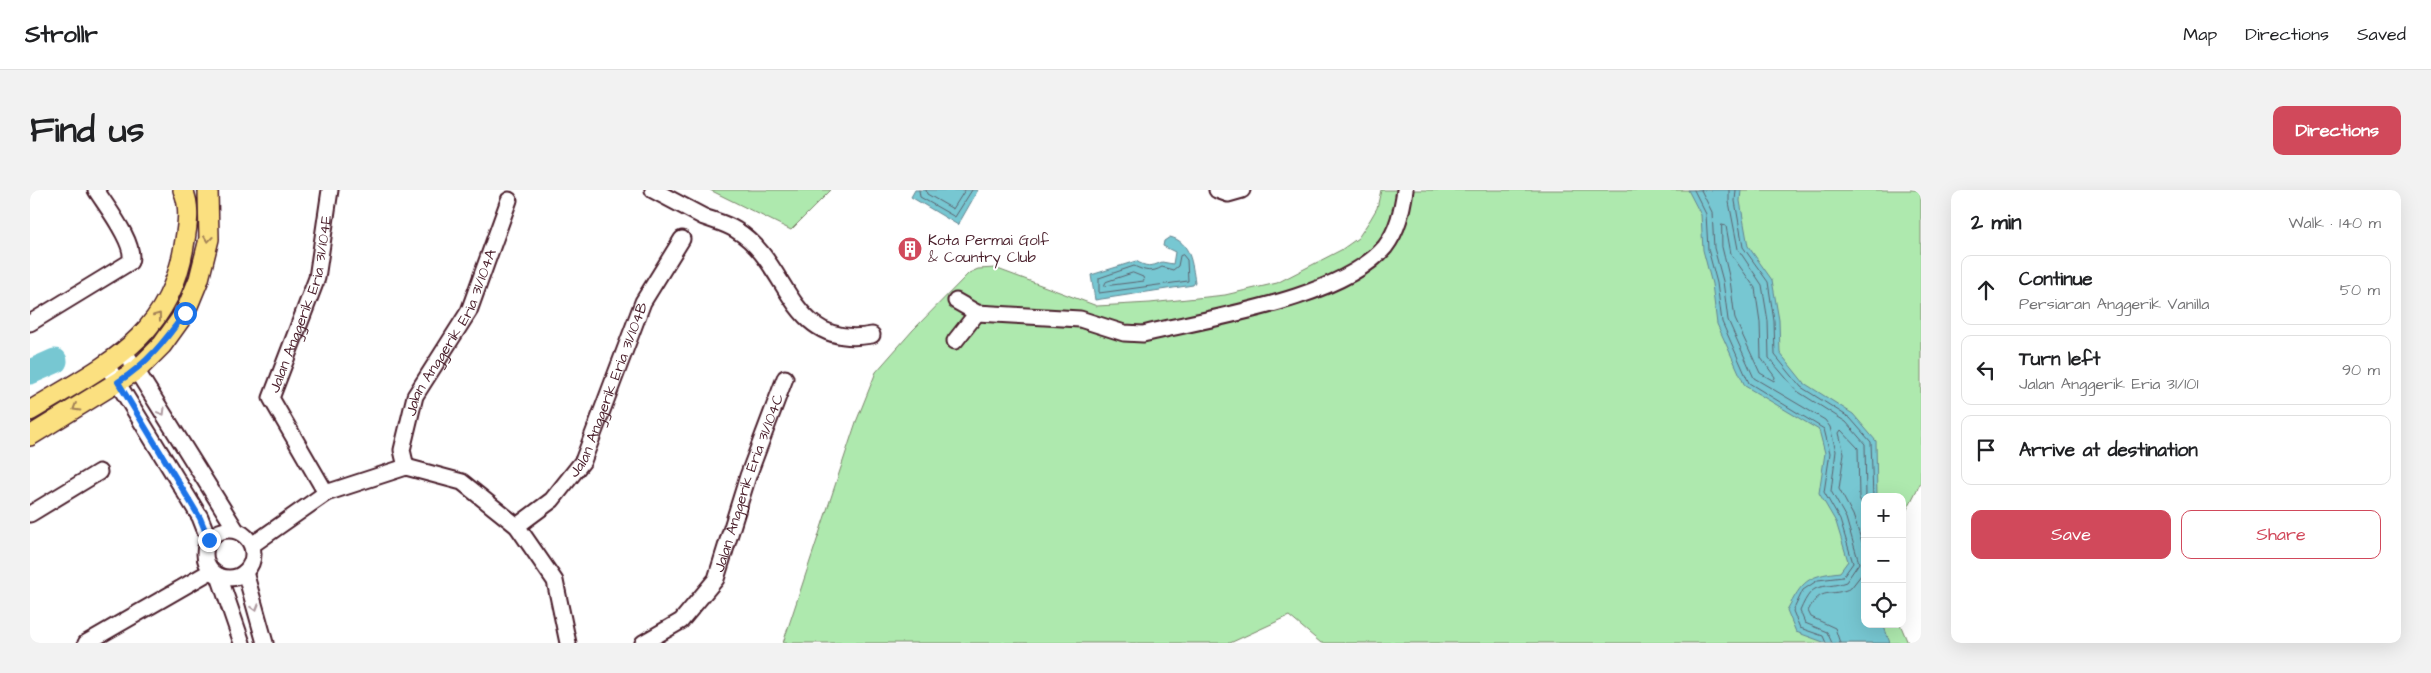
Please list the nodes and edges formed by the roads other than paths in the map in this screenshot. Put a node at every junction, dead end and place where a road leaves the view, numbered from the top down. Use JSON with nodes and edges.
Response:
{"nodes":[{"id":1,"x":96,"y":190,"type":"edge"},
{"id":2,"x":184,"y":190,"type":"edge"},
{"id":3,"x":208,"y":190,"type":"edge"},
{"id":4,"x":330,"y":190,"type":"edge"},
{"id":5,"x":653,"y":190,"type":"edge"},
{"id":6,"x":1217,"y":190,"type":"edge"},
{"id":7,"x":1242,"y":190,"type":"edge"},
{"id":8,"x":1405,"y":190,"type":"edge"},
{"id":9,"x":509,"y":200,"type":"dead end"},
{"id":10,"x":682,"y":239,"type":"dead end"},
{"id":11,"x":956,"y":301,"type":"dead end"},
{"id":12,"x":977,"y":313,"type":"junction"},
{"id":13,"x":30,"y":323,"type":"edge"},
{"id":14,"x":872,"y":336,"type":"dead end"},
{"id":15,"x":954,"y":341,"type":"dead end"},
{"id":16,"x":125,"y":352,"type":"junction"},
{"id":17,"x":106,"y":364,"type":"junction"},
{"id":18,"x":137,"y":370,"type":"junction"},
{"id":19,"x":785,"y":378,"type":"dead end"},
{"id":20,"x":118,"y":382,"type":"junction"},
{"id":21,"x":30,"y":411,"type":"edge"},
{"id":22,"x":30,"y":436,"type":"edge"},
{"id":23,"x":406,"y":468,"type":"junction"},
{"id":24,"x":99,"y":472,"type":"dead end"},
{"id":25,"x":326,"y":494,"type":"junction"},
{"id":26,"x":30,"y":514,"type":"edge"},
{"id":27,"x":517,"y":526,"type":"junction"},
{"id":28,"x":236,"y":530,"type":"junction"},
{"id":29,"x":209,"y":540,"type":"junction"},
{"id":30,"x":252,"y":545,"type":"junction"},
{"id":31,"x":245,"y":572,"type":"junction"},
{"id":32,"x":215,"y":573,"type":"junction"},
{"id":33,"x":86,"y":643,"type":"edge"},
{"id":34,"x":242,"y":643,"type":"edge"},
{"id":35,"x":265,"y":643,"type":"edge"},
{"id":36,"x":568,"y":643,"type":"edge"},
{"id":37,"x":643,"y":643,"type":"edge"}],
"edges":[{"from":1,"to":13,"type":"street"},
{"from":16,"to":2,"type":"main road","one_way":true},
{"from":3,"to":18,"type":"main road","one_way":true},
{"from":4,"to":25,"type":"street","name":"Jalan Anggerik Eria 31/104E"},
{"from":5,"to":14,"type":"street"},
{"from":6,"to":7,"type":"street"},
{"from":8,"to":12,"type":"street"},
{"from":9,"to":23,"type":"street","name":"Jalan Anggerik Eria 31/104A"},
{"from":10,"to":27,"type":"street","name":"Jalan Anggerik Eria 31/104B"},
{"from":11,"to":12,"type":"street"},
{"from":12,"to":15,"type":"street"},
{"from":16,"to":17,"type":"main road"},
{"from":16,"to":18,"type":"street"},
{"from":17,"to":20,"type":"street"},
{"from":17,"to":21,"type":"main road"},
{"from":18,"to":20,"type":"main road"},
{"from":18,"to":28,"type":"street","one_way":true},
{"from":19,"to":37,"type":"street","name":"Jalan Anggerik Eria 31/104C"},
{"from":20,"to":22,"type":"main road","one_way":true},
{"from":20,"to":29,"type":"street"},
{"from":23,"to":25,"type":"street"},
{"from":23,"to":27,"type":"street"},
{"from":24,"to":26,"type":"street"},
{"from":25,"to":30,"type":"street"},
{"from":27,"to":36,"type":"street"},
{"from":28,"to":29,"type":"street"},
{"from":28,"to":30,"type":"street"},
{"from":29,"to":32,"type":"street"},
{"from":30,"to":31,"type":"street"},
{"from":31,"to":32,"type":"street"},
{"from":31,"to":35,"type":"street","one_way":true},
{"from":32,"to":33,"type":"street"},
{"from":32,"to":34,"type":"street"}]}
